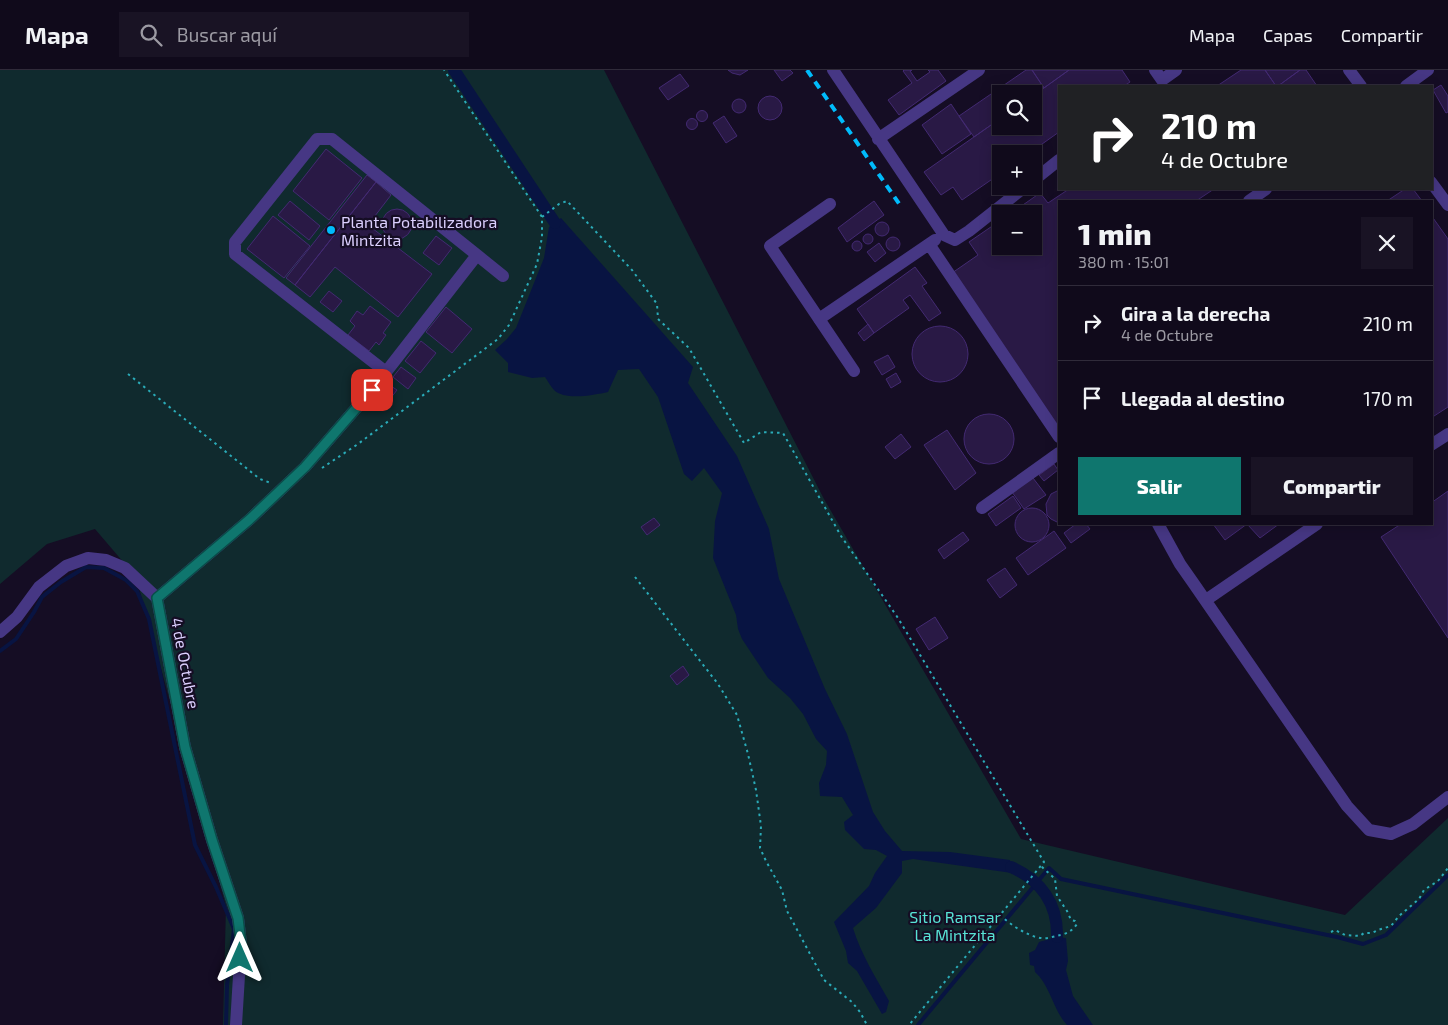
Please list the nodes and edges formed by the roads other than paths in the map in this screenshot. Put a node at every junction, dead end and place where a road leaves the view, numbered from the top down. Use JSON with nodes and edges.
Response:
{"nodes":[{"id":1,"x":832,"y":70,"type":"edge"},
{"id":2,"x":979,"y":70,"type":"edge"},
{"id":3,"x":1176,"y":70,"type":"edge"},
{"id":4,"x":1350,"y":70,"type":"edge"},
{"id":5,"x":1428,"y":70,"type":"edge"},
{"id":6,"x":1157,"y":79,"type":"edge"},
{"id":7,"x":1360,"y":85,"type":"edge"},
{"id":8,"x":1407,"y":85,"type":"edge"},
{"id":9,"x":878,"y":139,"type":"junction"},
{"id":10,"x":1058,"y":161,"type":"edge"},
{"id":11,"x":1042,"y":174,"type":"edge"},
{"id":12,"x":1433,"y":185,"type":"edge"},
{"id":13,"x":1265,"y":190,"type":"edge"},
{"id":14,"x":1014,"y":195,"type":"edge"},
{"id":15,"x":1250,"y":200,"type":"edge"},
{"id":16,"x":830,"y":204,"type":"dead end"},
{"id":17,"x":1448,"y":205,"type":"edge"},
{"id":18,"x":944,"y":235,"type":"junction"},
{"id":19,"x":929,"y":244,"type":"junction"},
{"id":20,"x":478,"y":255,"type":"junction"},
{"id":21,"x":503,"y":276,"type":"dead end"},
{"id":22,"x":819,"y":319,"type":"junction"},
{"id":23,"x":854,"y":371,"type":"dead end"},
{"id":24,"x":386,"y":372,"type":"junction"},
{"id":25,"x":1448,"y":434,"type":"edge"},
{"id":26,"x":1058,"y":435,"type":"edge"},
{"id":27,"x":1433,"y":444,"type":"edge"},
{"id":28,"x":1058,"y":453,"type":"edge"},
{"id":29,"x":982,"y":508,"type":"dead end"},
{"id":30,"x":1159,"y":525,"type":"edge"},
{"id":31,"x":1316,"y":525,"type":"edge"},
{"id":32,"x":157,"y":598,"type":"junction"},
{"id":33,"x":1206,"y":600,"type":"junction"},
{"id":34,"x":0,"y":632,"type":"edge"},
{"id":35,"x":1448,"y":797,"type":"edge"},
{"id":36,"x":236,"y":1025,"type":"edge"}],
"edges":[{"from":1,"to":9,"type":"street"},
{"from":2,"to":9,"type":"street"},
{"from":3,"to":6,"type":"street"},
{"from":4,"to":7,"type":"street"},
{"from":5,"to":8,"type":"street"},
{"from":9,"to":18,"type":"street"},
{"from":10,"to":11,"type":"street"},
{"from":12,"to":17,"type":"street"},
{"from":13,"to":15,"type":"street"},
{"from":14,"to":18,"type":"street"},
{"from":16,"to":22,"type":"street"},
{"from":18,"to":19,"type":"street"},
{"from":19,"to":22,"type":"street"},
{"from":19,"to":26,"type":"street"},
{"from":20,"to":21,"type":"street"},
{"from":20,"to":24,"type":"street","name":"4 de Octubre"},
{"from":20,"to":24,"type":"street"},
{"from":22,"to":23,"type":"street"},
{"from":24,"to":32,"type":"street","name":"4 de Octubre"},
{"from":25,"to":27,"type":"street"},
{"from":28,"to":29,"type":"street"},
{"from":30,"to":33,"type":"street"},
{"from":31,"to":33,"type":"street"},
{"from":32,"to":34,"type":"street"},
{"from":32,"to":36,"type":"street","name":"4 de Octubre"},
{"from":33,"to":35,"type":"street"}]}
